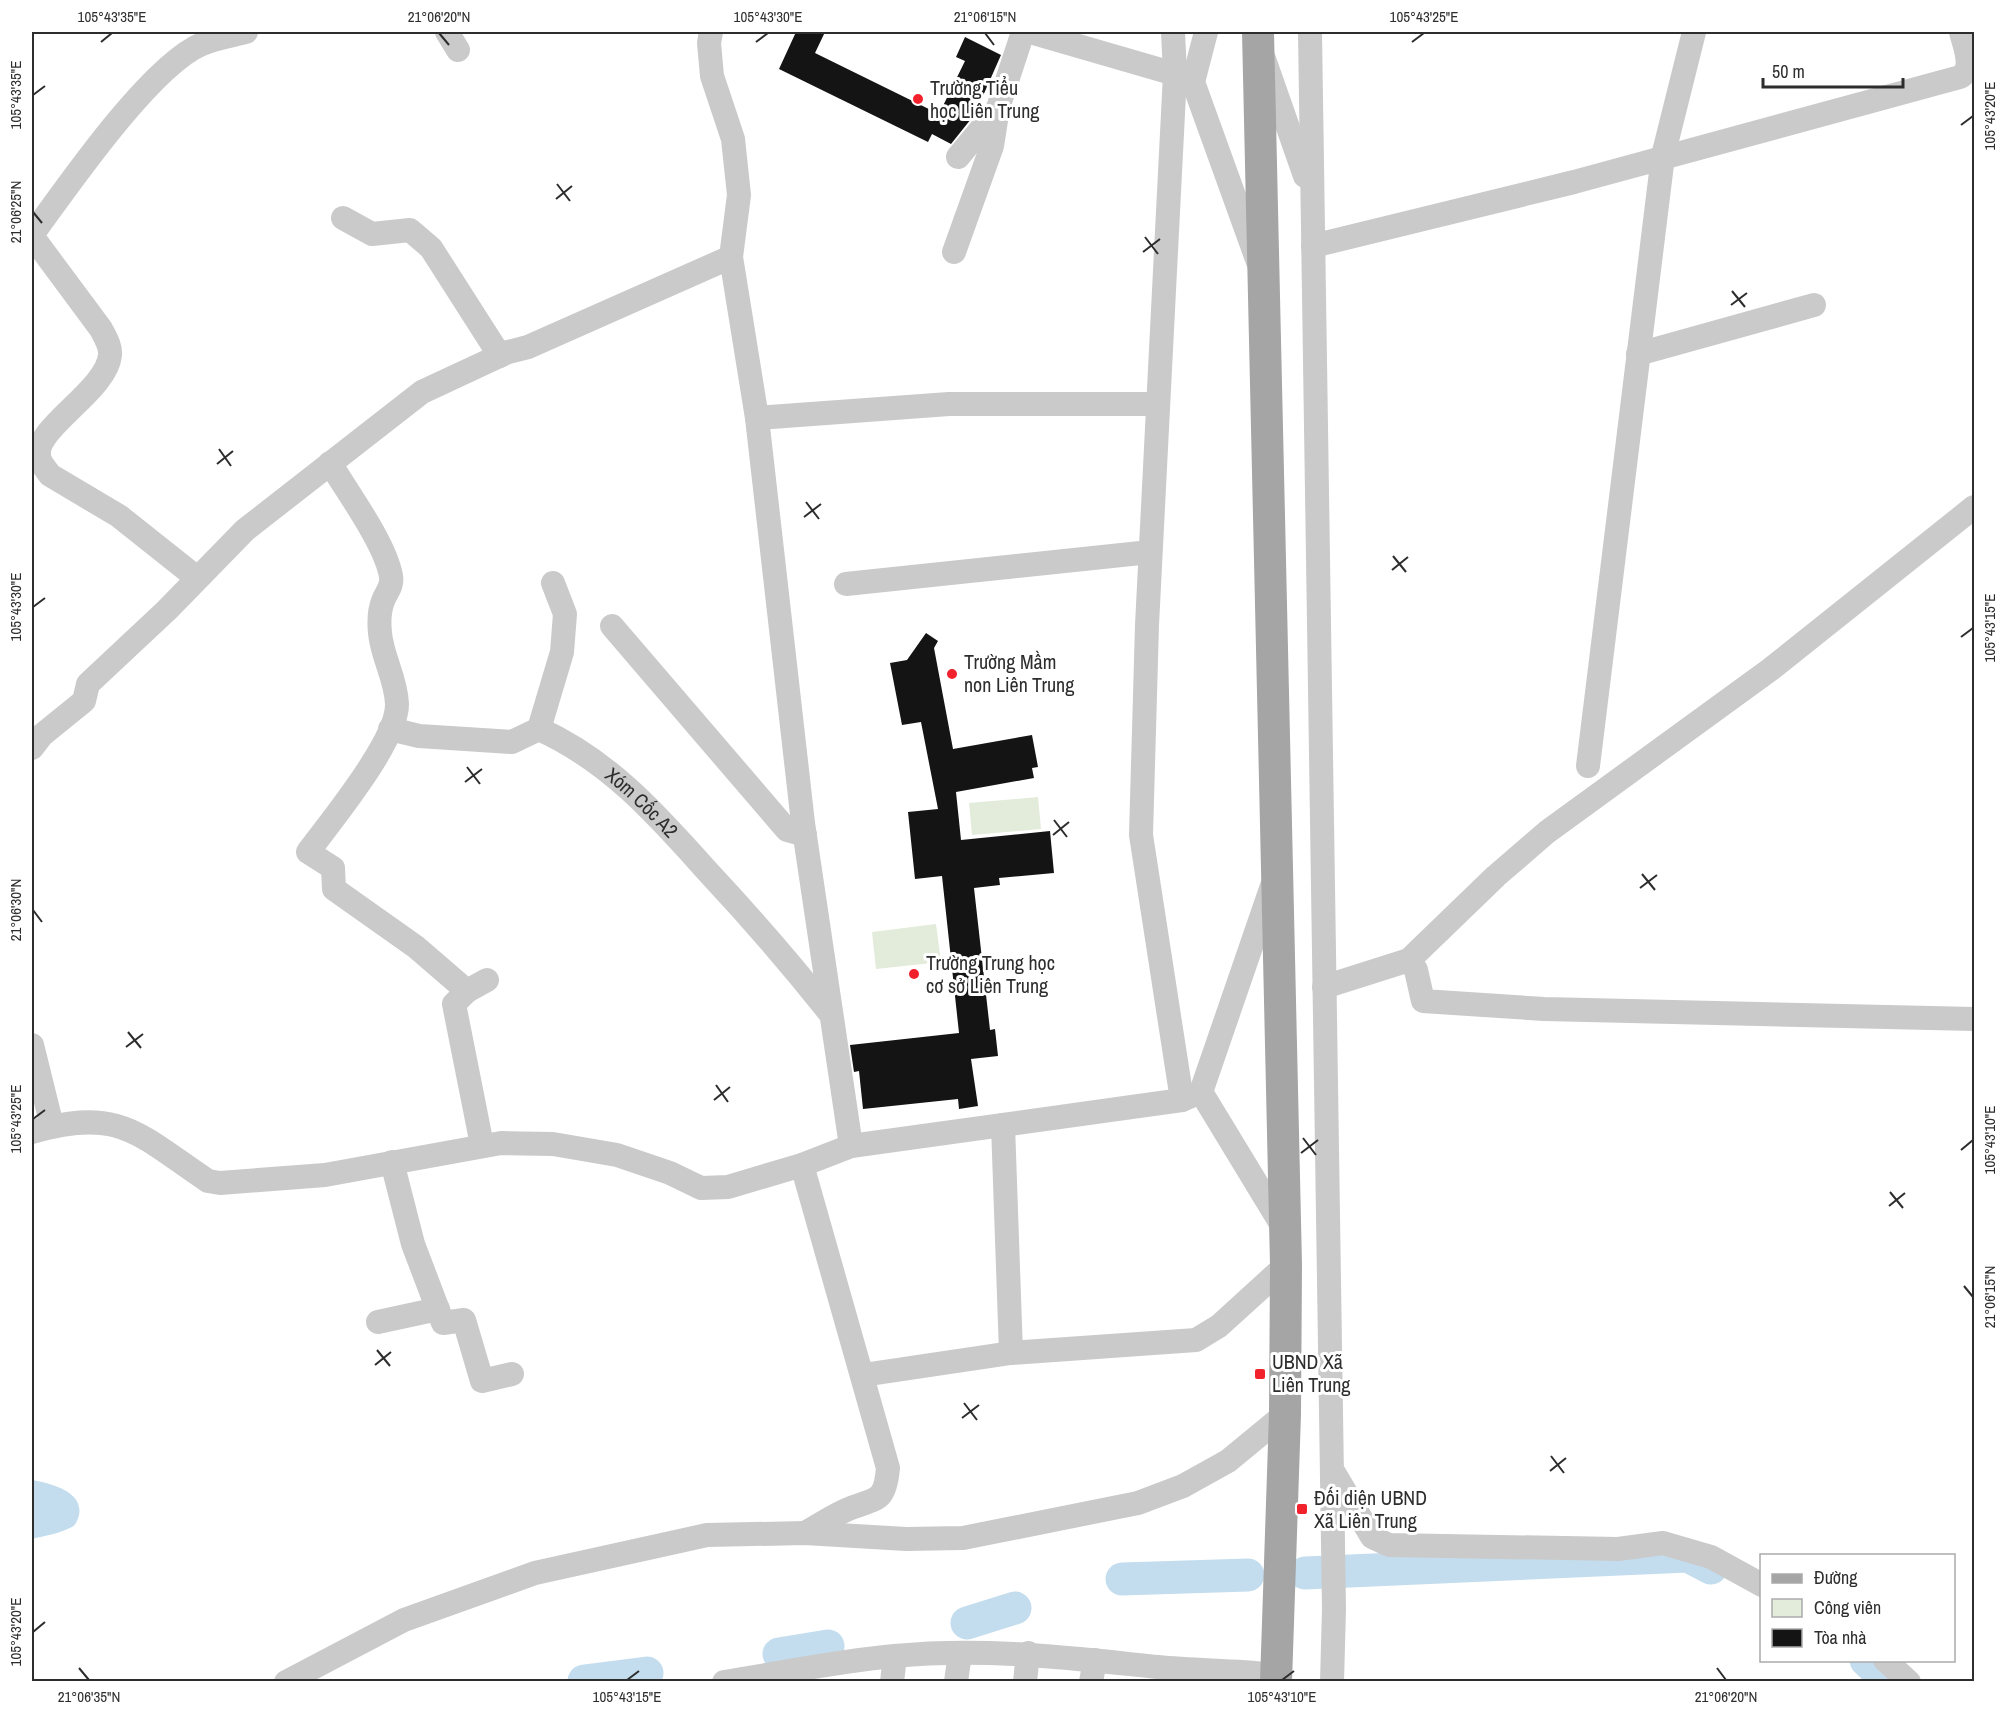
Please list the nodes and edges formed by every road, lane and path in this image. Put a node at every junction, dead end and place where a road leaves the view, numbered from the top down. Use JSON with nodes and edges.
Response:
{"nodes":[{"id":1,"x":246,"y":32,"type":"edge"},
{"id":2,"x":711,"y":32,"type":"edge"},
{"id":3,"x":1023,"y":32,"type":"edge"},
{"id":4,"x":1030,"y":32,"type":"edge"},
{"id":5,"x":1173,"y":32,"type":"edge"},
{"id":6,"x":1206,"y":32,"type":"edge"},
{"id":7,"x":1694,"y":32,"type":"edge"},
{"id":8,"x":1961,"y":32,"type":"edge"},
{"id":9,"x":1313,"y":34,"type":"edge"},
{"id":10,"x":1258,"y":36,"type":"edge"},
{"id":11,"x":1967,"y":75,"type":"edge"},
{"id":12,"x":1184,"y":78,"type":"junction"},
{"id":13,"x":998,"y":108,"type":"junction"},
{"id":14,"x":1663,"y":156,"type":"junction"},
{"id":15,"x":958,"y":157,"type":"dead end"},
{"id":16,"x":1312,"y":195,"type":"junction"},
{"id":17,"x":343,"y":218,"type":"dead end"},
{"id":18,"x":32,"y":235,"type":"edge"},
{"id":19,"x":1313,"y":246,"type":"junction"},
{"id":20,"x":954,"y":252,"type":"dead end"},
{"id":21,"x":731,"y":257,"type":"junction"},
{"id":22,"x":1263,"y":276,"type":"junction"},
{"id":23,"x":1814,"y":305,"type":"dead end"},
{"id":24,"x":1638,"y":354,"type":"junction"},
{"id":25,"x":500,"y":356,"type":"junction"},
{"id":26,"x":1157,"y":404,"type":"junction"},
{"id":27,"x":757,"y":418,"type":"junction"},
{"id":28,"x":36,"y":440,"type":"edge"},
{"id":29,"x":330,"y":464,"type":"junction"},
{"id":30,"x":1974,"y":507,"type":"edge"},
{"id":31,"x":1150,"y":552,"type":"junction"},
{"id":32,"x":197,"y":578,"type":"junction"},
{"id":33,"x":552,"y":584,"type":"dead end"},
{"id":34,"x":846,"y":584,"type":"dead end"},
{"id":35,"x":612,"y":626,"type":"dead end"},
{"id":36,"x":390,"y":729,"type":"junction"},
{"id":37,"x":539,"y":729,"type":"junction"},
{"id":38,"x":32,"y":748,"type":"edge"},
{"id":39,"x":1588,"y":766,"type":"dead end"},
{"id":40,"x":805,"y":835,"type":"junction"},
{"id":41,"x":1278,"y":869,"type":"junction"},
{"id":42,"x":1409,"y":960,"type":"junction"},
{"id":43,"x":1324,"y":987,"type":"junction"},
{"id":44,"x":829,"y":1012,"type":"junction"},
{"id":45,"x":1974,"y":1019,"type":"edge"},
{"id":46,"x":32,"y":1046,"type":"edge"},
{"id":47,"x":1191,"y":1096,"type":"junction"},
{"id":48,"x":1003,"y":1125,"type":"junction"},
{"id":49,"x":42,"y":1129,"type":"edge"},
{"id":50,"x":482,"y":1145,"type":"junction"},
{"id":51,"x":850,"y":1146,"type":"junction"},
{"id":52,"x":392,"y":1162,"type":"junction"},
{"id":53,"x":802,"y":1165,"type":"junction"},
{"id":54,"x":1283,"y":1227,"type":"junction"},
{"id":55,"x":1286,"y":1265,"type":"junction"},
{"id":56,"x":438,"y":1309,"type":"junction"},
{"id":57,"x":378,"y":1322,"type":"dead end"},
{"id":58,"x":1011,"y":1353,"type":"junction"},
{"id":59,"x":512,"y":1374,"type":"dead end"},
{"id":60,"x":863,"y":1375,"type":"junction"},
{"id":61,"x":1285,"y":1414,"type":"junction"},
{"id":62,"x":1331,"y":1468,"type":"junction"},
{"id":63,"x":806,"y":1533,"type":"junction"},
{"id":64,"x":1760,"y":1584,"type":"edge"},
{"id":65,"x":960,"y":1653,"type":"junction"},
{"id":66,"x":1028,"y":1653,"type":"junction"},
{"id":67,"x":895,"y":1656,"type":"junction"},
{"id":68,"x":1887,"y":1662,"type":"edge"},
{"id":69,"x":1093,"y":1671,"type":"edge"},
{"id":70,"x":830,"y":1673,"type":"edge"},
{"id":71,"x":764,"y":1678,"type":"edge"},
{"id":72,"x":1276,"y":1678,"type":"edge"},
{"id":73,"x":286,"y":1682,"type":"edge"},
{"id":74,"x":724,"y":1682,"type":"edge"},
{"id":75,"x":892,"y":1682,"type":"edge"},
{"id":76,"x":956,"y":1682,"type":"edge"},
{"id":77,"x":1025,"y":1682,"type":"edge"},
{"id":78,"x":1332,"y":1682,"type":"edge"},
{"id":79,"x":1910,"y":1682,"type":"edge"}],
"edges":[{"from":1,"to":18,"type":"street"},
{"from":2,"to":21,"type":"street"},
{"from":3,"to":13,"type":"street"},
{"from":4,"to":12,"type":"street"},
{"from":5,"to":12,"type":"street"},
{"from":6,"to":12,"type":"street"},
{"from":7,"to":14,"type":"street"},
{"from":8,"to":11,"type":"street"},
{"from":9,"to":16,"type":"street"},
{"from":10,"to":16,"type":"street"},
{"from":10,"to":22,"type":"main road"},
{"from":11,"to":14,"type":"street"},
{"from":12,"to":22,"type":"street"},
{"from":12,"to":26,"type":"street"},
{"from":13,"to":15,"type":"street"},
{"from":13,"to":20,"type":"street"},
{"from":14,"to":19,"type":"street"},
{"from":14,"to":24,"type":"street"},
{"from":16,"to":19,"type":"street"},
{"from":17,"to":25,"type":"street"},
{"from":18,"to":28,"type":"street"},
{"from":19,"to":43,"type":"street"},
{"from":21,"to":25,"type":"street"},
{"from":21,"to":27,"type":"street"},
{"from":22,"to":41,"type":"main road"},
{"from":23,"to":24,"type":"street"},
{"from":24,"to":39,"type":"street"},
{"from":25,"to":29,"type":"street"},
{"from":26,"to":27,"type":"street"},
{"from":26,"to":31,"type":"street"},
{"from":27,"to":40,"type":"street"},
{"from":28,"to":32,"type":"street"},
{"from":29,"to":32,"type":"street"},
{"from":29,"to":36,"type":"street"},
{"from":30,"to":42,"type":"street"},
{"from":31,"to":34,"type":"street"},
{"from":31,"to":47,"type":"street"},
{"from":32,"to":38,"type":"street"},
{"from":33,"to":37,"type":"street"},
{"from":35,"to":40,"type":"street"},
{"from":36,"to":37,"type":"street"},
{"from":36,"to":50,"type":"street"},
{"from":37,"to":44,"type":"street","name":"Xóm Cốc A2"},
{"from":40,"to":44,"type":"street"},
{"from":41,"to":47,"type":"street"},
{"from":41,"to":54,"type":"main road"},
{"from":42,"to":43,"type":"street"},
{"from":42,"to":45,"type":"street"},
{"from":43,"to":62,"type":"street"},
{"from":44,"to":51,"type":"street"},
{"from":46,"to":49,"type":"street"},
{"from":47,"to":48,"type":"street"},
{"from":47,"to":54,"type":"street"},
{"from":48,"to":51,"type":"street"},
{"from":48,"to":58,"type":"street"},
{"from":49,"to":52,"type":"street"},
{"from":50,"to":52,"type":"street"},
{"from":50,"to":53,"type":"street"},
{"from":51,"to":53,"type":"street"},
{"from":52,"to":56,"type":"street"},
{"from":53,"to":60,"type":"street"},
{"from":54,"to":55,"type":"main road"},
{"from":55,"to":58,"type":"street"},
{"from":55,"to":61,"type":"main road"},
{"from":56,"to":57,"type":"street"},
{"from":56,"to":59,"type":"street"},
{"from":58,"to":60,"type":"street"},
{"from":60,"to":63,"type":"street"},
{"from":61,"to":63,"type":"street"},
{"from":61,"to":72,"type":"main road"},
{"from":62,"to":64,"type":"street"},
{"from":62,"to":78,"type":"street"},
{"from":63,"to":73,"type":"street"},
{"from":65,"to":66,"type":"street"},
{"from":65,"to":67,"type":"street"},
{"from":65,"to":76,"type":"street"},
{"from":66,"to":69,"type":"street"},
{"from":66,"to":77,"type":"street"},
{"from":67,"to":70,"type":"street"},
{"from":67,"to":75,"type":"street"},
{"from":68,"to":79,"type":"street"},
{"from":69,"to":72,"type":"street"},
{"from":70,"to":71,"type":"street"},
{"from":71,"to":74,"type":"street"}]}
